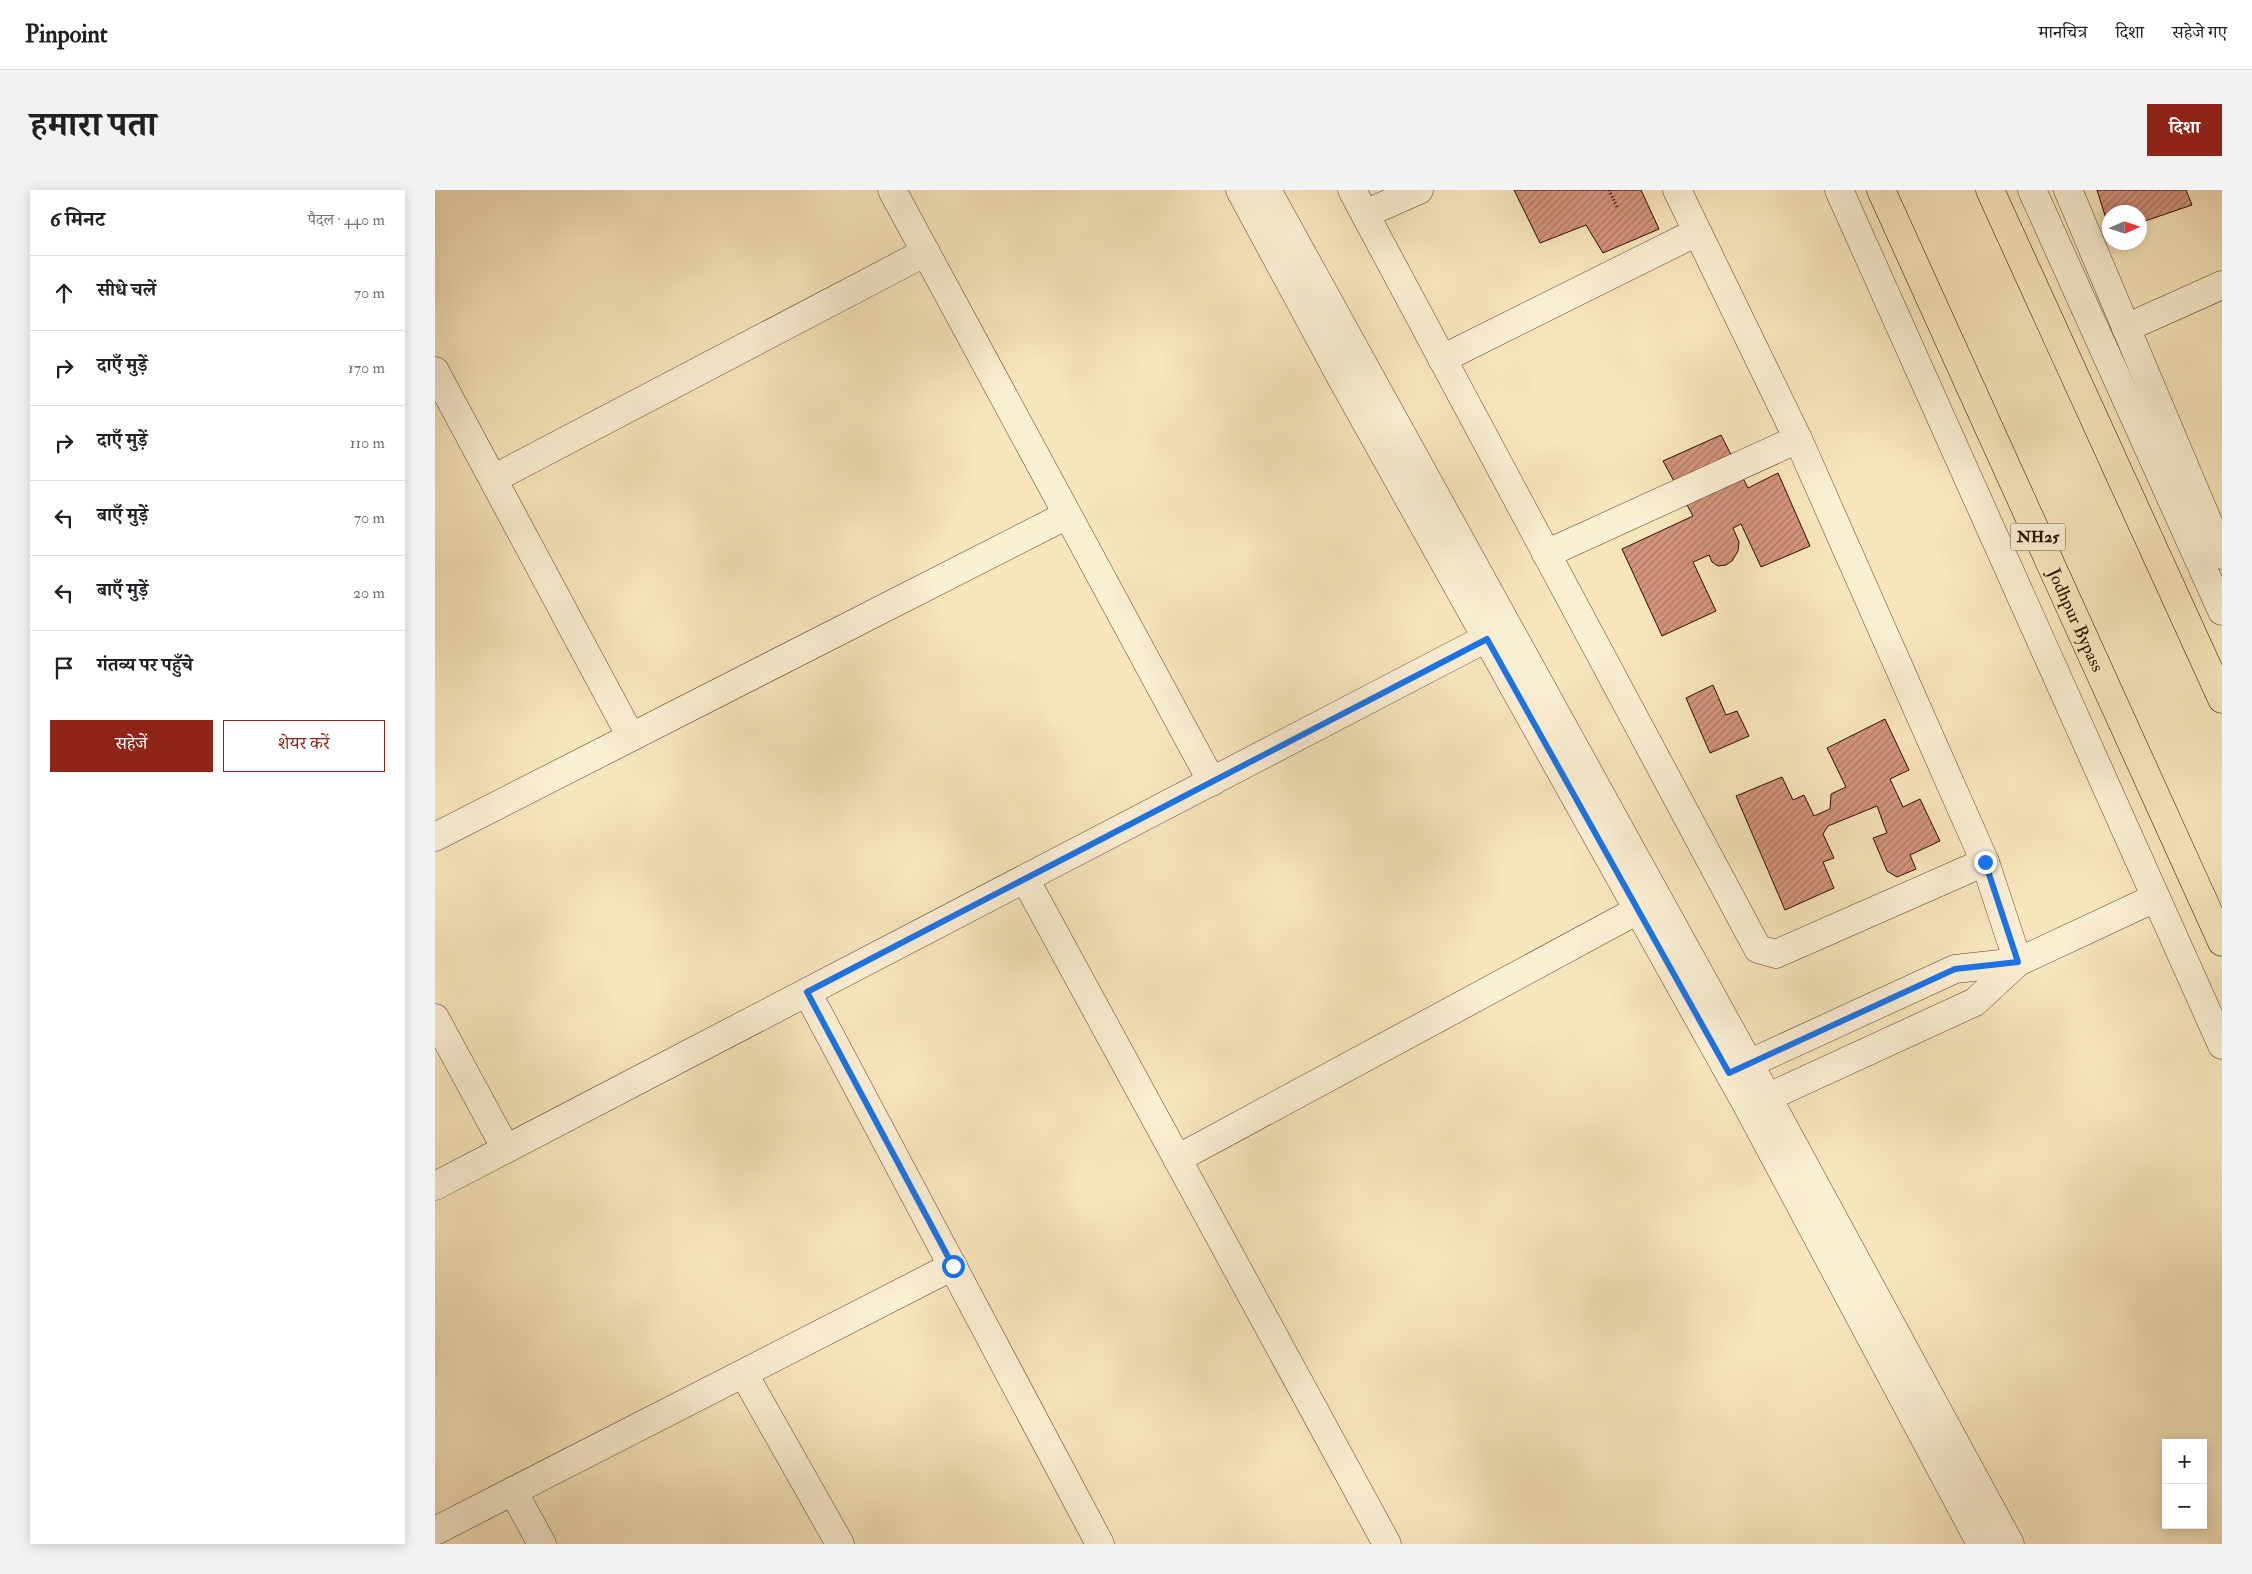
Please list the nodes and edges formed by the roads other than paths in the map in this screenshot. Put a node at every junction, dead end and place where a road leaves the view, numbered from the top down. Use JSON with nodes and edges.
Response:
{"nodes":[{"id":1,"x":893,"y":190,"type":"edge"},
{"id":2,"x":1240,"y":190,"type":"edge"},
{"id":3,"x":1267,"y":190,"type":"edge"},
{"id":4,"x":1351,"y":190,"type":"edge"},
{"id":5,"x":1419,"y":190,"type":"edge"},
{"id":6,"x":1677,"y":190,"type":"edge"},
{"id":7,"x":1839,"y":190,"type":"edge"},
{"id":8,"x":1881,"y":190,"type":"edge"},
{"id":9,"x":1990,"y":190,"type":"edge"},
{"id":10,"x":2032,"y":190,"type":"edge"},
{"id":11,"x":2068,"y":190,"type":"edge"},
{"id":12,"x":1365,"y":214,"type":"junction"},
{"id":13,"x":1697,"y":232,"type":"junction"},
{"id":14,"x":926,"y":252,"type":"junction"},
{"id":15,"x":2222,"y":285,"type":"edge"},
{"id":16,"x":2126,"y":328,"type":"junction"},
{"id":17,"x":1442,"y":359,"type":"junction"},
{"id":18,"x":435,"y":371,"type":"edge"},
{"id":19,"x":1799,"y":439,"type":"junction"},
{"id":20,"x":493,"y":479,"type":"junction"},
{"id":21,"x":1067,"y":515,"type":"junction"},
{"id":22,"x":1546,"y":554,"type":"junction"},
{"id":23,"x":2222,"y":555,"type":"edge"},
{"id":24,"x":2222,"y":611,"type":"edge"},
{"id":25,"x":1497,"y":633,"type":"junction"},
{"id":26,"x":2222,"y":699,"type":"edge"},
{"id":27,"x":631,"y":737,"type":"junction"},
{"id":28,"x":1212,"y":782,"type":"junction"},
{"id":29,"x":435,"y":837,"type":"edge"},
{"id":30,"x":1985,"y":862,"type":"junction"},
{"id":31,"x":1025,"y":879,"type":"junction"},
{"id":32,"x":2155,"y":898,"type":"junction"},
{"id":33,"x":1638,"y":910,"type":"junction"},
{"id":34,"x":2222,"y":942,"type":"edge"},
{"id":35,"x":2018,"y":962,"type":"junction"},
{"id":36,"x":807,"y":992,"type":"junction"},
{"id":37,"x":435,"y":1018,"type":"edge"},
{"id":38,"x":2222,"y":1045,"type":"edge"},
{"id":39,"x":1739,"y":1068,"type":"junction"},
{"id":40,"x":1758,"y":1102,"type":"junction"},
{"id":41,"x":506,"y":1149,"type":"junction"},
{"id":42,"x":1177,"y":1159,"type":"junction"},
{"id":43,"x":435,"y":1186,"type":"edge"},
{"id":44,"x":953,"y":1266,"type":"junction"},
{"id":45,"x":744,"y":1374,"type":"junction"},
{"id":46,"x":513,"y":1491,"type":"junction"},
{"id":47,"x":435,"y":1531,"type":"edge"},
{"id":48,"x":542,"y":1544,"type":"edge"},
{"id":49,"x":839,"y":1544,"type":"edge"},
{"id":50,"x":1101,"y":1544,"type":"edge"},
{"id":51,"x":1387,"y":1544,"type":"edge"},
{"id":52,"x":1981,"y":1544,"type":"edge"},
{"id":53,"x":2010,"y":1544,"type":"edge"}],
"edges":[{"from":1,"to":14,"type":"street"},
{"from":2,"to":25,"type":"street"},
{"from":3,"to":25,"type":"street"},
{"from":4,"to":12,"type":"street"},
{"from":5,"to":12,"type":"street"},
{"from":6,"to":13,"type":"street"},
{"from":7,"to":32,"type":"street"},
{"from":8,"to":34,"type":"highway","name":"Jodhpur Bypass","number":"NH25"},
{"from":9,"to":26,"type":"highway"},
{"from":10,"to":24,"type":"street"},
{"from":11,"to":16,"type":"street"},
{"from":12,"to":17,"type":"street"},
{"from":13,"to":17,"type":"street"},
{"from":13,"to":19,"type":"street"},
{"from":14,"to":20,"type":"street"},
{"from":14,"to":21,"type":"street"},
{"from":15,"to":16,"type":"street"},
{"from":16,"to":23,"type":"street"},
{"from":17,"to":22,"type":"street"},
{"from":18,"to":20,"type":"street"},
{"from":19,"to":22,"type":"street"},
{"from":19,"to":30,"type":"street"},
{"from":20,"to":27,"type":"street"},
{"from":21,"to":27,"type":"street"},
{"from":21,"to":28,"type":"street"},
{"from":22,"to":30,"type":"street"},
{"from":25,"to":28,"type":"street"},
{"from":25,"to":33,"type":"street"},
{"from":25,"to":39,"type":"street"},
{"from":27,"to":29,"type":"street"},
{"from":28,"to":31,"type":"street"},
{"from":30,"to":35,"type":"street"},
{"from":31,"to":36,"type":"street"},
{"from":31,"to":42,"type":"street"},
{"from":32,"to":35,"type":"street"},
{"from":32,"to":38,"type":"street"},
{"from":33,"to":39,"type":"street"},
{"from":33,"to":42,"type":"street"},
{"from":35,"to":39,"type":"street"},
{"from":35,"to":40,"type":"street"},
{"from":36,"to":41,"type":"street"},
{"from":36,"to":44,"type":"street"},
{"from":37,"to":41,"type":"street"},
{"from":39,"to":40,"type":"street"},
{"from":40,"to":52,"type":"street"},
{"from":40,"to":53,"type":"street"},
{"from":41,"to":43,"type":"street"},
{"from":42,"to":51,"type":"street"},
{"from":44,"to":45,"type":"street"},
{"from":44,"to":50,"type":"street"},
{"from":45,"to":46,"type":"street"},
{"from":45,"to":49,"type":"street"},
{"from":46,"to":47,"type":"street"},
{"from":46,"to":48,"type":"street"}]}
